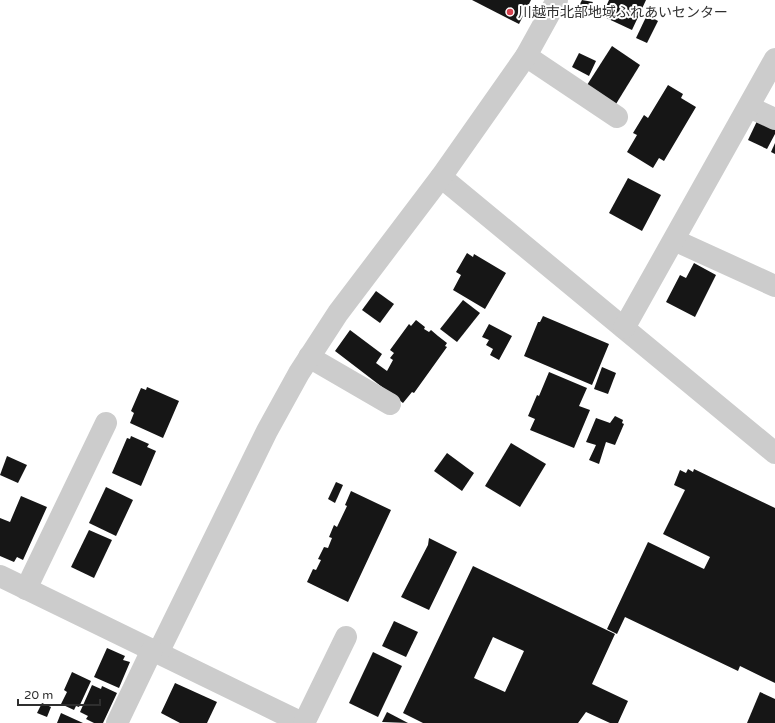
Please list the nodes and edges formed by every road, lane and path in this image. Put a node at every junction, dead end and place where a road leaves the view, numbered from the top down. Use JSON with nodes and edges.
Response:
{"nodes":[{"id":1,"x":556,"y":0,"type":"edge"},
{"id":2,"x":526,"y":56,"type":"junction"},
{"id":3,"x":775,"y":59,"type":"edge"},
{"id":4,"x":749,"y":107,"type":"junction"},
{"id":5,"x":617,"y":117,"type":"dead end"},
{"id":6,"x":775,"y":119,"type":"edge"},
{"id":7,"x":441,"y":177,"type":"junction"},
{"id":8,"x":674,"y":240,"type":"junction"},
{"id":9,"x":775,"y":286,"type":"edge"},
{"id":10,"x":624,"y":328,"type":"junction"},
{"id":11,"x":309,"y":357,"type":"junction"},
{"id":12,"x":390,"y":404,"type":"dead end"},
{"id":13,"x":106,"y":423,"type":"dead end"},
{"id":14,"x":775,"y":453,"type":"edge"},
{"id":15,"x":0,"y":576,"type":"edge"},
{"id":16,"x":26,"y":589,"type":"junction"},
{"id":17,"x":346,"y":637,"type":"dead end"},
{"id":18,"x":155,"y":651,"type":"junction"},
{"id":19,"x":117,"y":723,"type":"edge"},
{"id":20,"x":303,"y":723,"type":"edge"}],
"edges":[{"from":1,"to":2,"type":"street"},
{"from":2,"to":5,"type":"street"},
{"from":2,"to":7,"type":"street"},
{"from":3,"to":4,"type":"street"},
{"from":4,"to":6,"type":"street"},
{"from":4,"to":8,"type":"street"},
{"from":7,"to":10,"type":"street"},
{"from":7,"to":11,"type":"street"},
{"from":8,"to":9,"type":"street"},
{"from":8,"to":10,"type":"street"},
{"from":10,"to":14,"type":"street"},
{"from":11,"to":12,"type":"street"},
{"from":11,"to":18,"type":"street"},
{"from":13,"to":16,"type":"street"},
{"from":15,"to":16,"type":"street"},
{"from":16,"to":18,"type":"street"},
{"from":17,"to":20,"type":"street"},
{"from":18,"to":19,"type":"street"},
{"from":18,"to":20,"type":"street"}]}
